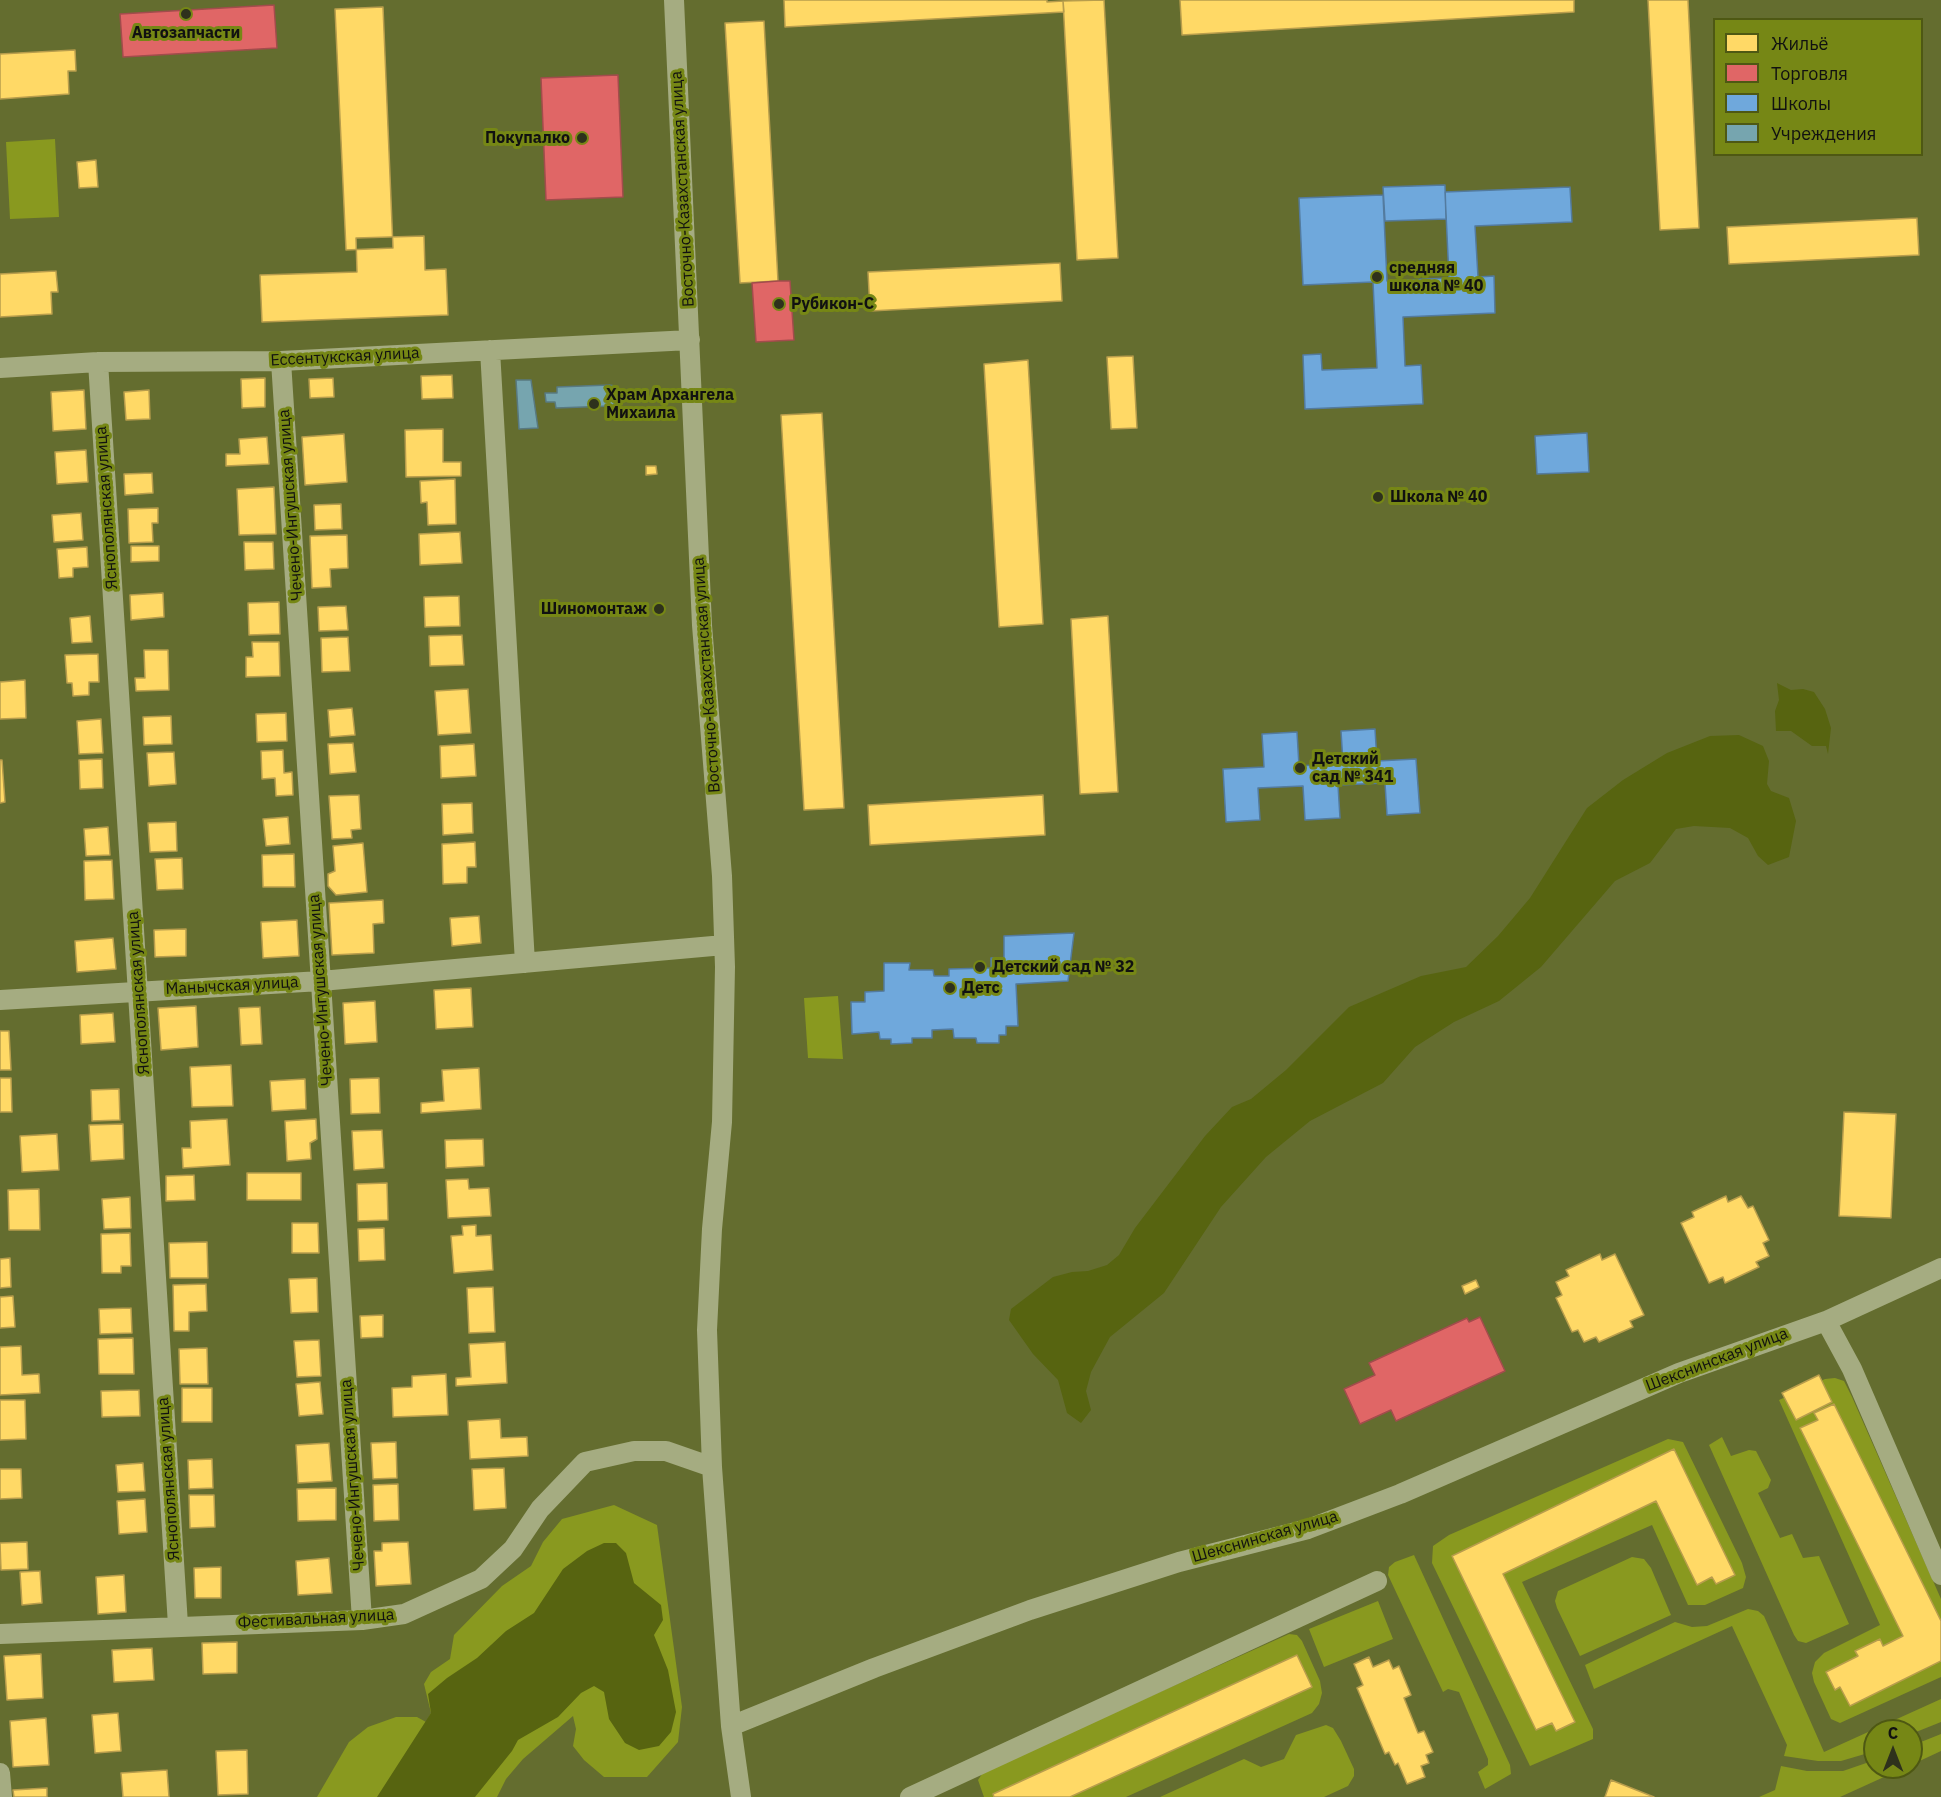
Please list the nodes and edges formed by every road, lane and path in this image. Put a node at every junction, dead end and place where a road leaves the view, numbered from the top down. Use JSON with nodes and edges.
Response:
{"nodes":[{"id":1,"x":674,"y":0,"type":"edge"},
{"id":2,"x":690,"y":340,"type":"junction"},
{"id":3,"x":490,"y":350,"type":"junction"},
{"id":4,"x":281,"y":361,"type":"junction"},
{"id":5,"x":98,"y":362,"type":"junction"},
{"id":6,"x":0,"y":368,"type":"edge"},
{"id":7,"x":724,"y":945,"type":"junction"},
{"id":8,"x":525,"y":963,"type":"junction"},
{"id":9,"x":321,"y":981,"type":"junction"},
{"id":10,"x":139,"y":992,"type":"junction"},
{"id":11,"x":0,"y":1000,"type":"edge"},
{"id":12,"x":1941,"y":1268,"type":"edge"},
{"id":13,"x":1826,"y":1321,"type":"junction"},
{"id":14,"x":712,"y":1467,"type":"junction"},
{"id":15,"x":1941,"y":1575,"type":"edge"},
{"id":16,"x":1377,"y":1581,"type":"dead end"},
{"id":17,"x":362,"y":1620,"type":"junction"},
{"id":18,"x":178,"y":1625,"type":"junction"},
{"id":19,"x":0,"y":1634,"type":"edge"},
{"id":20,"x":731,"y":1726,"type":"junction"},
{"id":21,"x":0,"y":1773,"type":"edge"},
{"id":22,"x":2,"y":1797,"type":"edge"},
{"id":23,"x":741,"y":1797,"type":"edge"},
{"id":24,"x":910,"y":1797,"type":"edge"}],
"edges":[{"from":1,"to":2,"type":"street","name":"Восточно-Казахстанская улица"},
{"from":2,"to":3,"type":"street","name":"Ессентукская улица"},
{"from":2,"to":7,"type":"street","name":"Восточно-Казахстанская улица"},
{"from":3,"to":4,"type":"street","name":"Ессентукская улица"},
{"from":3,"to":8,"type":"street"},
{"from":4,"to":5,"type":"street","name":"Ессентукская улица"},
{"from":4,"to":9,"type":"street","name":"Чечено-Ингушская улица"},
{"from":5,"to":6,"type":"street","name":"Ессентукская улица"},
{"from":5,"to":10,"type":"street","name":"Яснополянская улица"},
{"from":7,"to":8,"type":"street"},
{"from":7,"to":14,"type":"street","name":"Восточно-Казахстанская улица"},
{"from":8,"to":9,"type":"street"},
{"from":9,"to":10,"type":"street","name":"Манычская улица"},
{"from":9,"to":17,"type":"street","name":"Чечено-Ингушская улица"},
{"from":10,"to":11,"type":"street","name":"Манычская улица"},
{"from":10,"to":18,"type":"street","name":"Яснополянская улица"},
{"from":12,"to":13,"type":"street","name":"Шекснинская улица"},
{"from":13,"to":15,"type":"street"},
{"from":13,"to":20,"type":"street","name":"Шекснинская улица"},
{"from":14,"to":17,"type":"street","name":"Фестивальная улица"},
{"from":14,"to":20,"type":"street","name":"Восточно-Казахстанская улица"},
{"from":16,"to":24,"type":"street"},
{"from":17,"to":18,"type":"street","name":"Фестивальная улица"},
{"from":18,"to":19,"type":"street","name":"Фестивальная улица"},
{"from":20,"to":23,"type":"street","name":"Восточно-Казахстанская улица"},
{"from":21,"to":22,"type":"street"}]}
